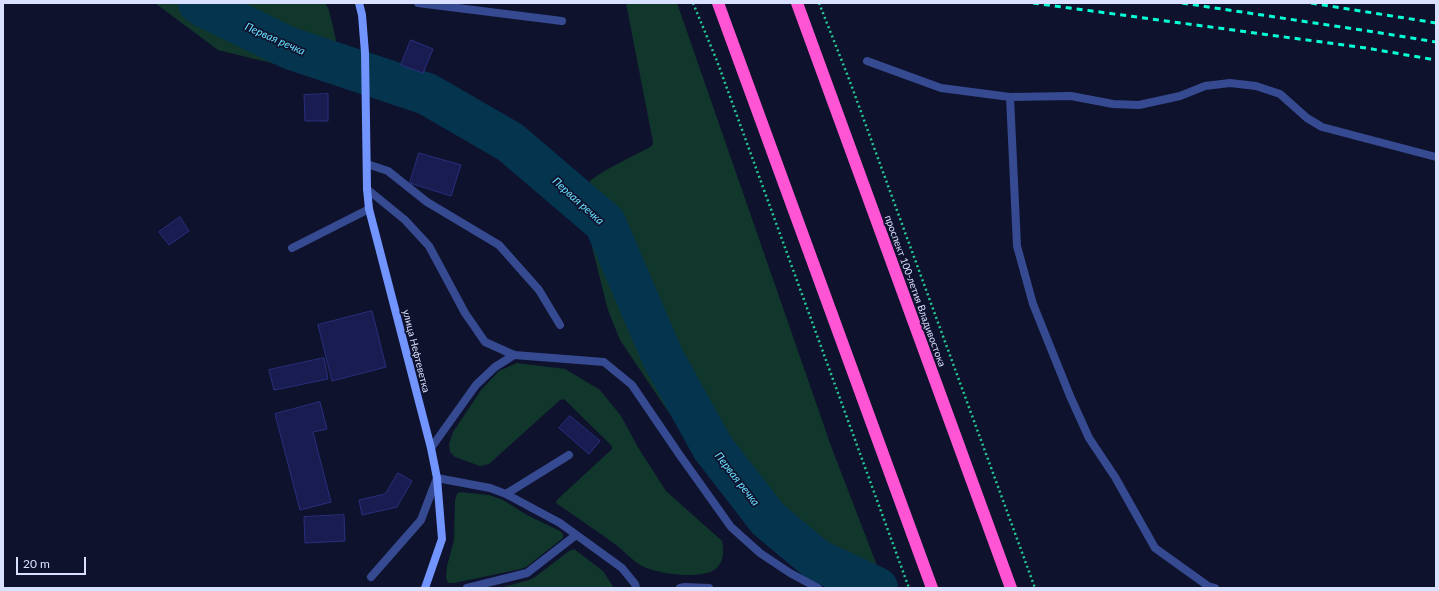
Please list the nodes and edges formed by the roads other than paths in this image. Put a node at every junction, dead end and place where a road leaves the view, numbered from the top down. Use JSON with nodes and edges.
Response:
{"nodes":[{"id":1,"x":359,"y":3,"type":"edge"},
{"id":2,"x":418,"y":3,"type":"edge"},
{"id":3,"x":718,"y":3,"type":"edge"},
{"id":4,"x":797,"y":3,"type":"edge"},
{"id":5,"x":562,"y":21,"type":"dead end"},
{"id":6,"x":867,"y":62,"type":"dead end"},
{"id":7,"x":1010,"y":97,"type":"junction"},
{"id":8,"x":1436,"y":157,"type":"edge"},
{"id":9,"x":367,"y":164,"type":"junction"},
{"id":10,"x":367,"y":189,"type":"junction"},
{"id":11,"x":369,"y":209,"type":"junction"},
{"id":12,"x":292,"y":248,"type":"dead end"},
{"id":13,"x":560,"y":326,"type":"dead end"},
{"id":14,"x":514,"y":355,"type":"junction"},
{"id":15,"x":431,"y":448,"type":"junction"},
{"id":16,"x":569,"y":455,"type":"dead end"},
{"id":17,"x":437,"y":478,"type":"junction"},
{"id":18,"x":506,"y":494,"type":"junction"},
{"id":19,"x":576,"y":535,"type":"junction"},
{"id":20,"x":371,"y":577,"type":"dead end"},
{"id":21,"x":425,"y":588,"type":"edge"},
{"id":22,"x":467,"y":588,"type":"edge"},
{"id":23,"x":636,"y":588,"type":"edge"},
{"id":24,"x":680,"y":588,"type":"edge"},
{"id":25,"x":709,"y":588,"type":"edge"},
{"id":26,"x":818,"y":588,"type":"edge"},
{"id":27,"x":932,"y":588,"type":"edge"},
{"id":28,"x":1011,"y":588,"type":"edge"},
{"id":29,"x":1215,"y":588,"type":"edge"}],
"edges":[{"from":1,"to":9,"type":"street","name":"улица Нефтеветка"},
{"from":2,"to":5,"type":"street"},
{"from":3,"to":27,"type":"highway"},
{"from":4,"to":28,"type":"highway","name":"проспект 100-летия Владивостока"},
{"from":6,"to":7,"type":"street"},
{"from":7,"to":8,"type":"street"},
{"from":7,"to":29,"type":"street"},
{"from":9,"to":10,"type":"street","name":"улица Нефтеветка"},
{"from":9,"to":13,"type":"street"},
{"from":10,"to":11,"type":"street","name":"улица Нефтеветка"},
{"from":10,"to":14,"type":"street"},
{"from":11,"to":12,"type":"street"},
{"from":11,"to":15,"type":"street","name":"улица Нефтеветка"},
{"from":14,"to":15,"type":"street"},
{"from":14,"to":26,"type":"street"},
{"from":15,"to":17,"type":"street","name":"улица Нефтеветка"},
{"from":16,"to":18,"type":"street"},
{"from":17,"to":18,"type":"street"},
{"from":17,"to":20,"type":"street"},
{"from":17,"to":21,"type":"street","name":"улица Нефтеветка"},
{"from":18,"to":19,"type":"street"},
{"from":19,"to":22,"type":"street"},
{"from":19,"to":23,"type":"street"},
{"from":24,"to":25,"type":"street"}]}
